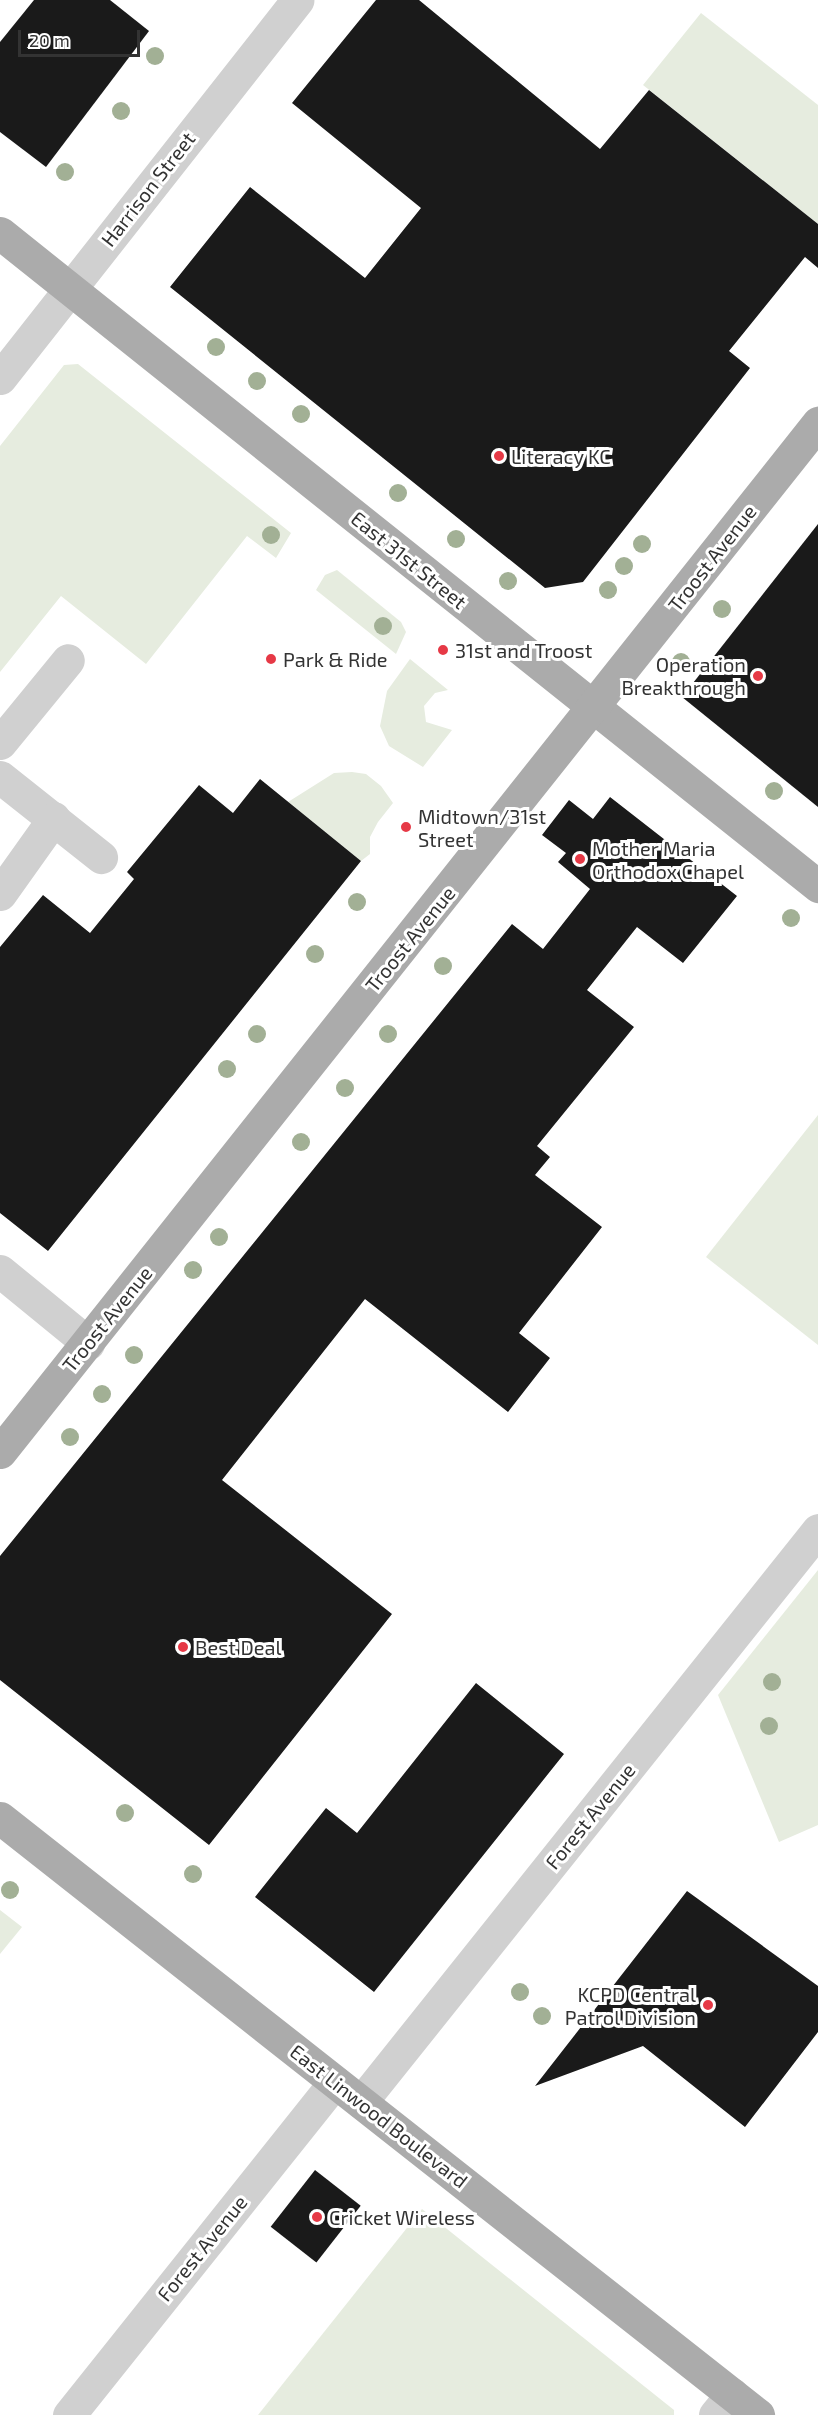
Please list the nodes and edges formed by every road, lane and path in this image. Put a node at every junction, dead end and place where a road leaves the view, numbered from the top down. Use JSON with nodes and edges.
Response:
{"nodes":[{"id":1,"x":297,"y":0,"type":"edge"},
{"id":2,"x":0,"y":233,"type":"edge"},
{"id":3,"x":70,"y":289,"type":"junction"},
{"id":4,"x":0,"y":378,"type":"edge"},
{"id":5,"x":818,"y":423,"type":"edge"},
{"id":6,"x":68,"y":660,"type":"dead end"},
{"id":7,"x":594,"y":708,"type":"junction"},
{"id":8,"x":0,"y":743,"type":"edge"},
{"id":9,"x":0,"y":777,"type":"edge"},
{"id":10,"x":54,"y":818,"type":"junction"},
{"id":11,"x":101,"y":857,"type":"dead end"},
{"id":12,"x":818,"y":886,"type":"edge"},
{"id":13,"x":0,"y":894,"type":"edge"},
{"id":14,"x":0,"y":1271,"type":"edge"},
{"id":15,"x":88,"y":1343,"type":"junction"},
{"id":16,"x":0,"y":1452,"type":"edge"},
{"id":17,"x":818,"y":1530,"type":"edge"},
{"id":18,"x":0,"y":1818,"type":"edge"},
{"id":19,"x":335,"y":2082,"type":"junction"},
{"id":20,"x":361,"y":2102,"type":"junction"},
{"id":21,"x":723,"y":2405,"type":"edge"},
{"id":22,"x":69,"y":2415,"type":"edge"},
{"id":23,"x":758,"y":2415,"type":"edge"}],
"edges":[{"from":1,"to":3,"type":"street","name":"Harrison Street"},
{"from":2,"to":3,"type":"main road","name":"East 31st Street"},
{"from":3,"to":4,"type":"street","name":"Harrison Street"},
{"from":3,"to":7,"type":"main road","name":"East 31st Street"},
{"from":5,"to":7,"type":"main road","name":"Troost Avenue"},
{"from":6,"to":8,"type":"street"},
{"from":7,"to":12,"type":"main road","name":"East 31st Street"},
{"from":7,"to":15,"type":"main road","name":"Troost Avenue"},
{"from":9,"to":10,"type":"street"},
{"from":10,"to":11,"type":"street"},
{"from":10,"to":13,"type":"street"},
{"from":14,"to":15,"type":"street"},
{"from":15,"to":16,"type":"main road","name":"Troost Avenue"},
{"from":17,"to":20,"type":"street","name":"Forest Avenue"},
{"from":18,"to":19,"type":"main road","name":"East Linwood Boulevard"},
{"from":19,"to":20,"type":"main road","name":"East Linwood Boulevard"},
{"from":19,"to":22,"type":"street","name":"Forest Avenue"},
{"from":20,"to":21,"type":"main road","name":"East Linwood Boulevard"},
{"from":21,"to":23,"type":"main road","name":"East Linwood Boulevard"}]}
